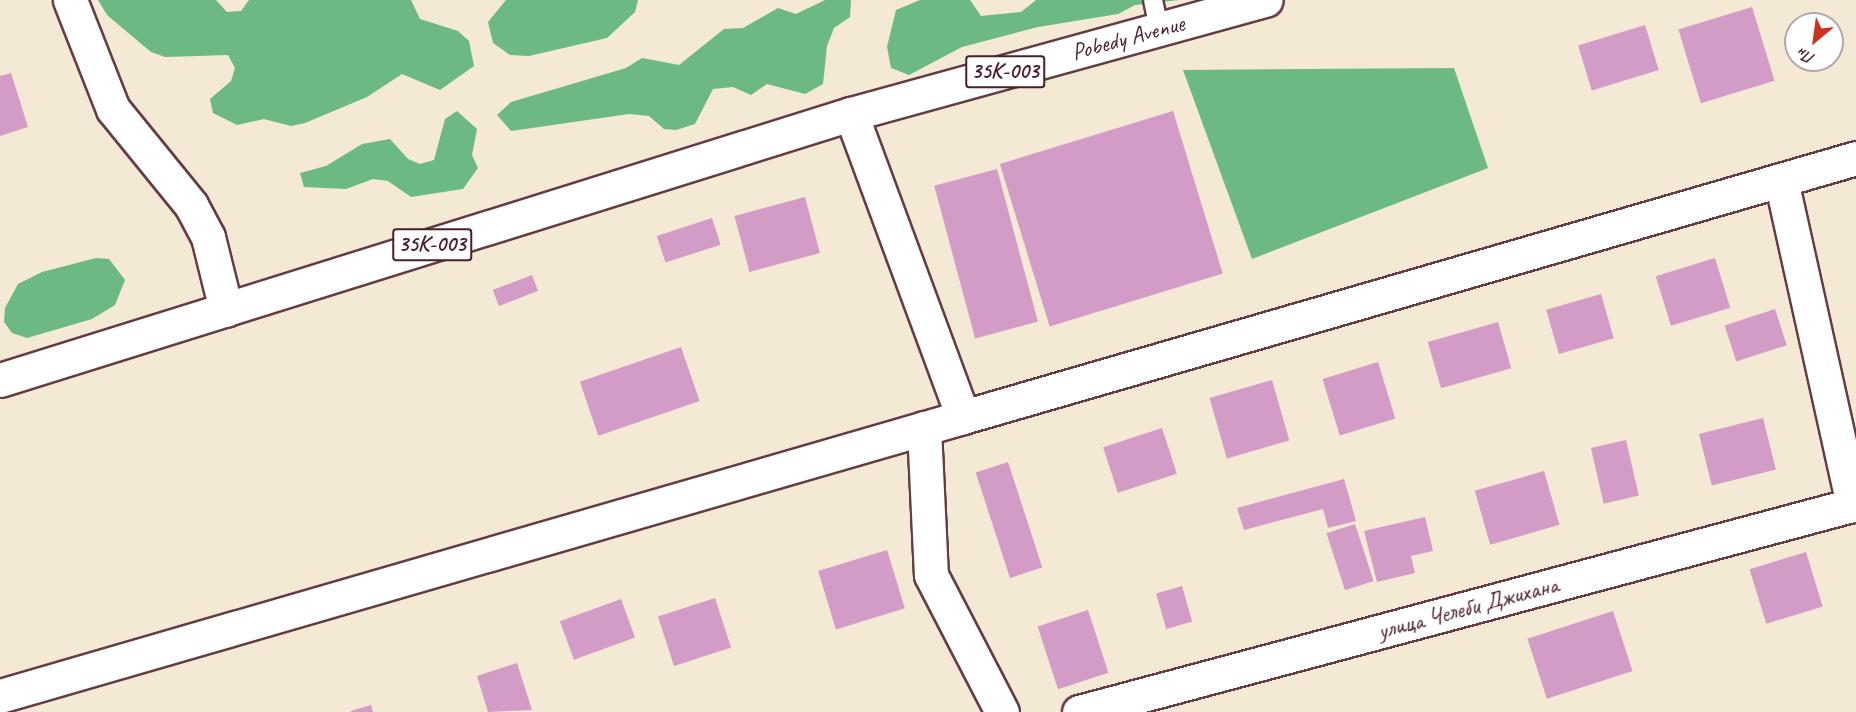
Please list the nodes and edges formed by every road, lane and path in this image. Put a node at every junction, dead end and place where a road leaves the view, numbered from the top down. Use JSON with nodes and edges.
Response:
{"nodes":[{"id":1,"x":70,"y":0,"type":"edge"},
{"id":2,"x":1266,"y":0,"type":"edge"},
{"id":3,"x":1156,"y":15,"type":"edge"},
{"id":4,"x":850,"y":114,"type":"junction"},
{"id":5,"x":1856,"y":158,"type":"edge"},
{"id":6,"x":1781,"y":180,"type":"junction"},
{"id":7,"x":226,"y":310,"type":"junction"},
{"id":8,"x":5,"y":376,"type":"edge"},
{"id":9,"x":963,"y":417,"type":"junction"},
{"id":10,"x":924,"y":428,"type":"junction"},
{"id":11,"x":1855,"y":504,"type":"edge"},
{"id":12,"x":0,"y":696,"type":"edge"},
{"id":13,"x":1002,"y":712,"type":"edge"},
{"id":14,"x":1079,"y":712,"type":"edge"}],
"edges":[{"from":1,"to":7,"type":"street"},
{"from":2,"to":3,"type":"street","name":"Pobedy Avenue","number":"35К-003"},
{"from":3,"to":4,"type":"street","name":"Pobedy Avenue","number":"35К-003"},
{"from":4,"to":7,"type":"street","number":"35К-003"},
{"from":4,"to":9,"type":"street"},
{"from":5,"to":6,"type":"street"},
{"from":6,"to":9,"type":"street"},
{"from":6,"to":11,"type":"street"},
{"from":7,"to":8,"type":"street","number":"35К-003"},
{"from":9,"to":10,"type":"street"},
{"from":10,"to":12,"type":"street"},
{"from":10,"to":13,"type":"street"},
{"from":11,"to":14,"type":"street","name":"улица Челеби Джихана"}]}
